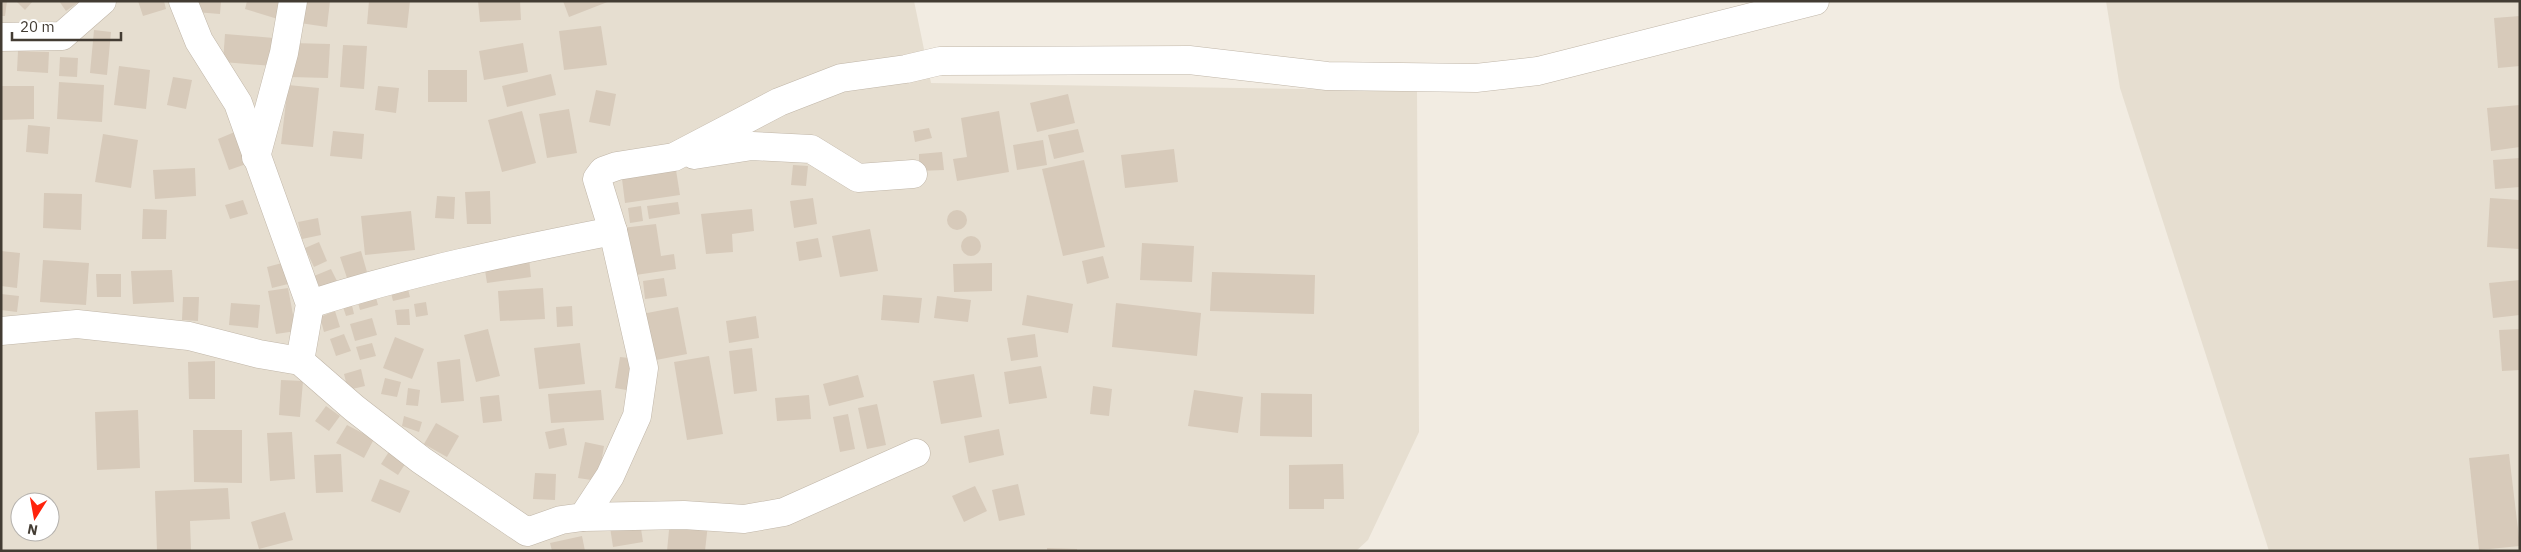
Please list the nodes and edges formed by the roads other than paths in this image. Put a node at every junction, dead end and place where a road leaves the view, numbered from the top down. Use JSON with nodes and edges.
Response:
{"nodes":[{"id":1,"x":102,"y":1,"type":"edge"},
{"id":2,"x":183,"y":1,"type":"edge"},
{"id":3,"x":293,"y":1,"type":"edge"},
{"id":4,"x":1815,"y":1,"type":"edge"},
{"id":5,"x":1,"y":37,"type":"edge"},
{"id":6,"x":256,"y":156,"type":"junction"},
{"id":7,"x":674,"y":158,"type":"junction"},
{"id":8,"x":913,"y":174,"type":"dead end"},
{"id":9,"x":613,"y":231,"type":"junction"},
{"id":10,"x":310,"y":304,"type":"junction"},
{"id":11,"x":1,"y":332,"type":"edge"},
{"id":12,"x":300,"y":361,"type":"junction"},
{"id":13,"x":916,"y":453,"type":"dead end"},
{"id":14,"x":583,"y":517,"type":"junction"},
{"id":15,"x":528,"y":541,"type":"edge"}],
"edges":[{"from":1,"to":5,"type":"street"},
{"from":2,"to":6,"type":"street"},
{"from":3,"to":6,"type":"street"},
{"from":4,"to":7,"type":"street"},
{"from":6,"to":10,"type":"street"},
{"from":7,"to":8,"type":"street"},
{"from":7,"to":9,"type":"street"},
{"from":9,"to":10,"type":"street"},
{"from":9,"to":14,"type":"street"},
{"from":10,"to":12,"type":"street"},
{"from":11,"to":12,"type":"street"},
{"from":12,"to":15,"type":"street"},
{"from":13,"to":14,"type":"street"},
{"from":14,"to":15,"type":"street"}]}
